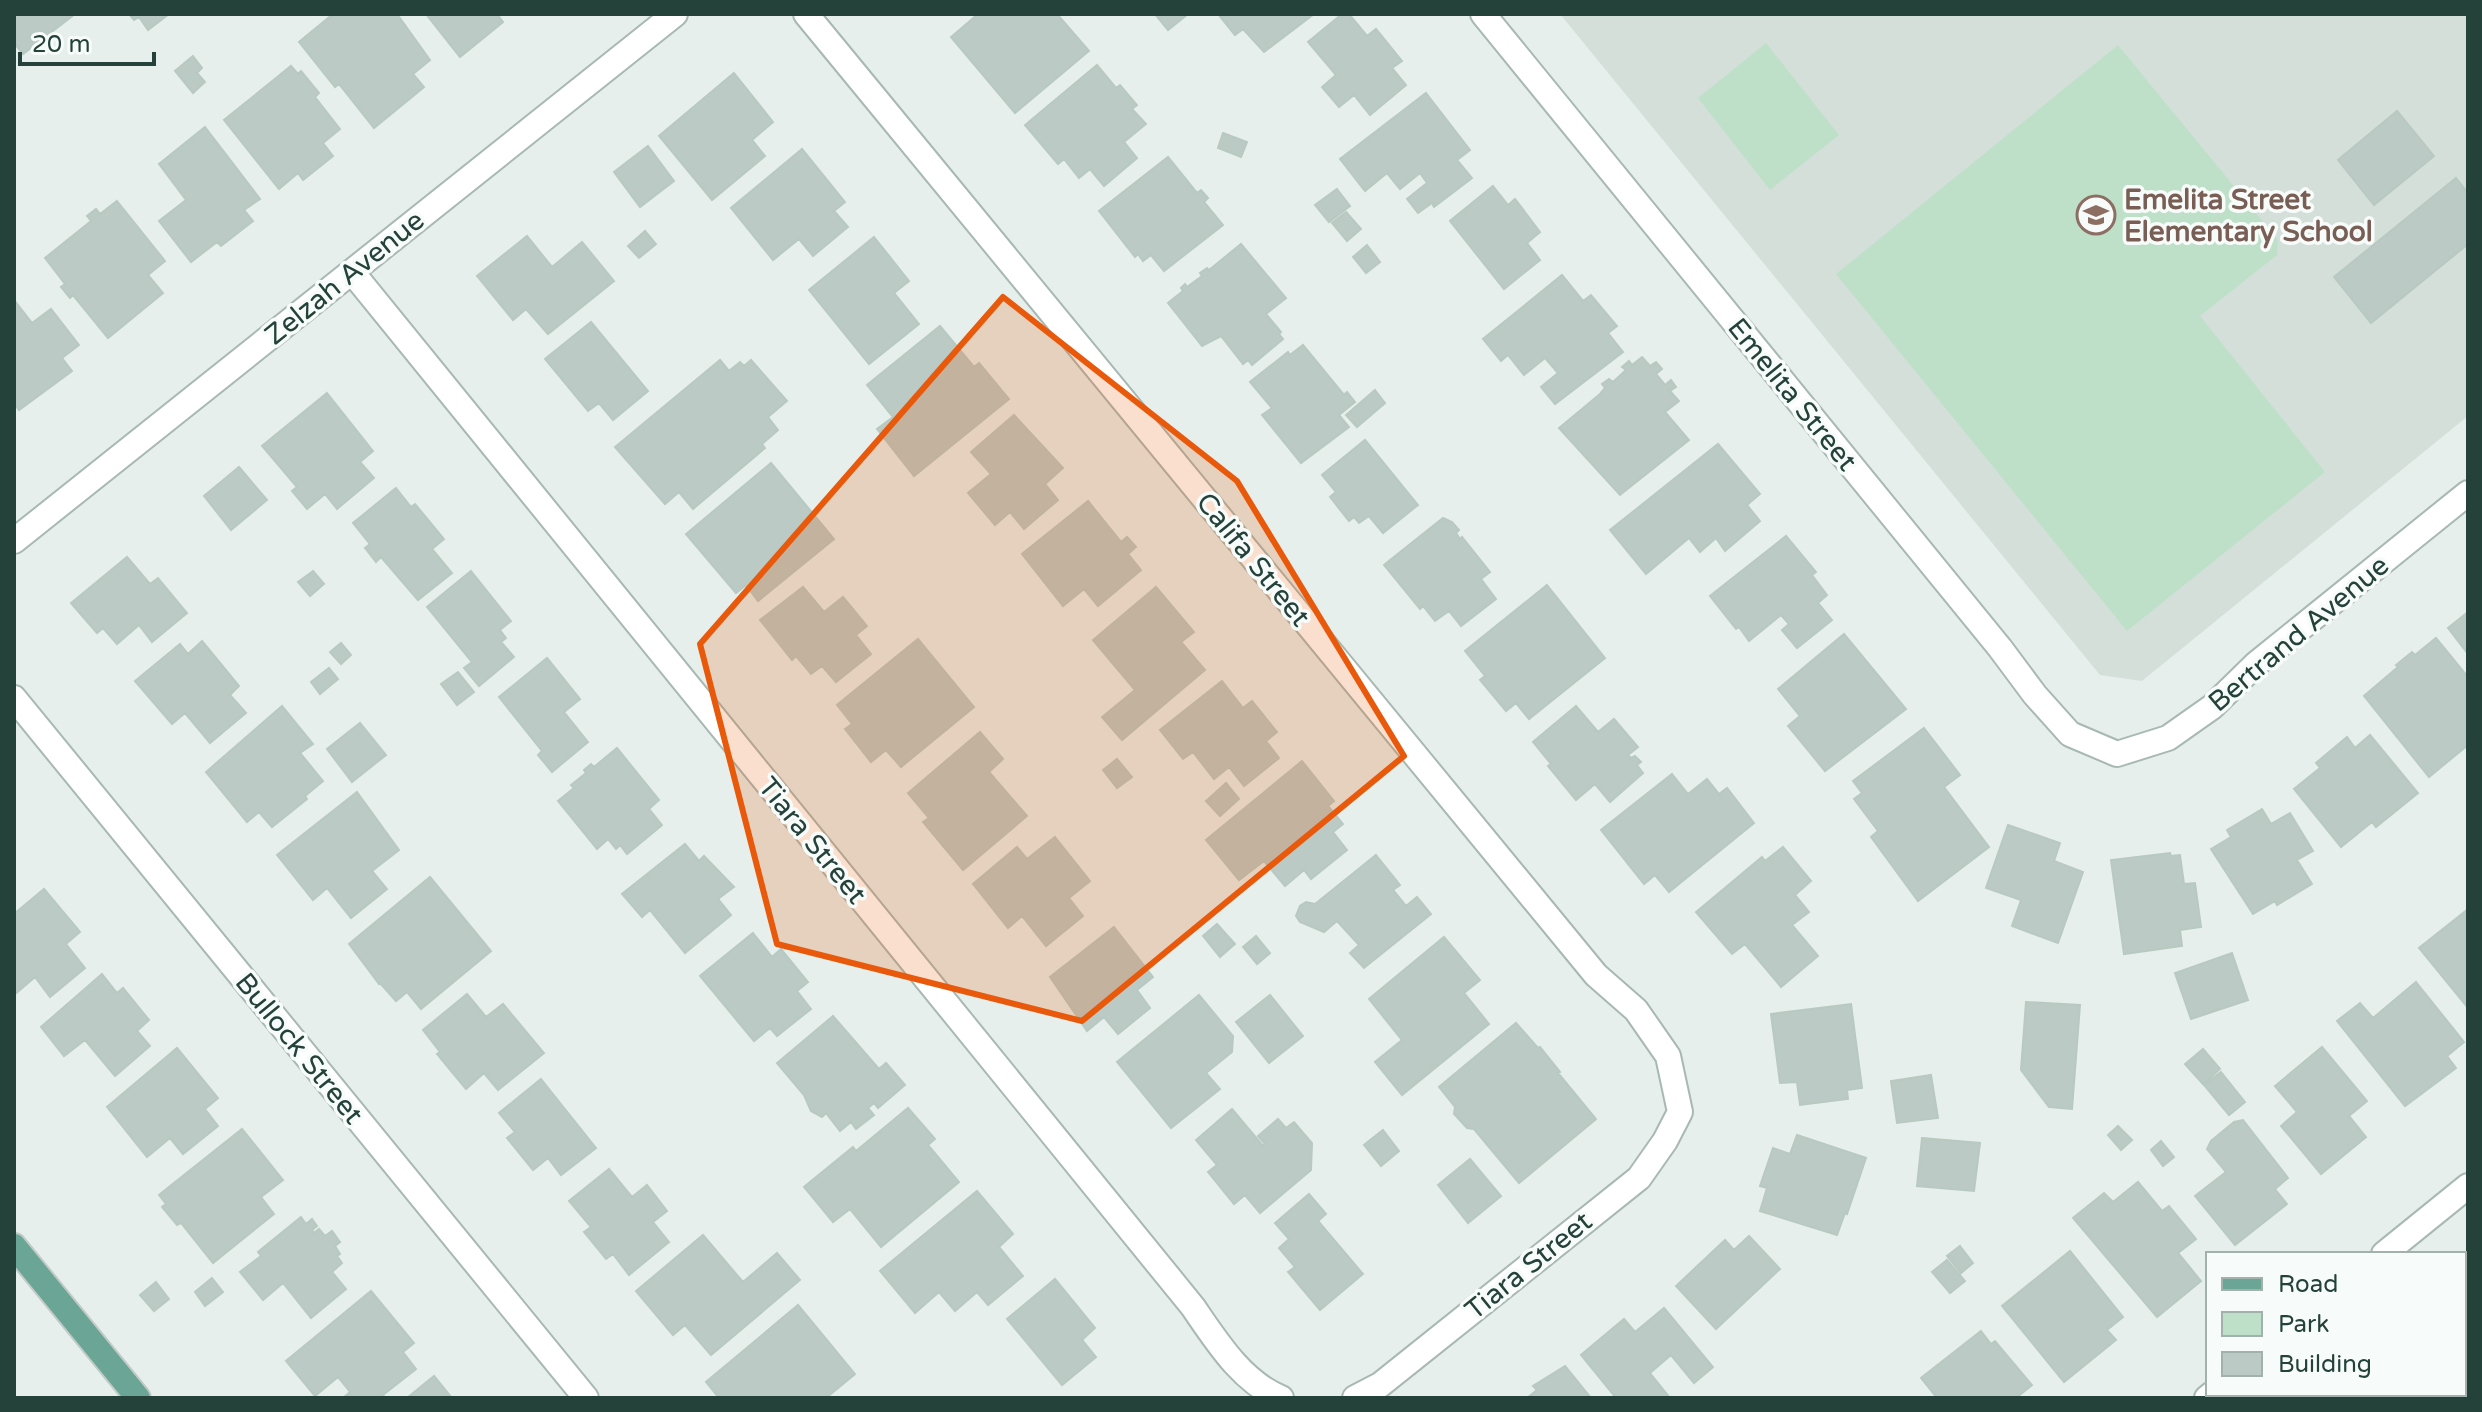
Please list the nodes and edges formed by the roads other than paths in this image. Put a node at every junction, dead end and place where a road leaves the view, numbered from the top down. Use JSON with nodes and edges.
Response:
{"nodes":[{"id":1,"x":675,"y":14,"type":"edge"},
{"id":2,"x":806,"y":14,"type":"edge"},
{"id":3,"x":1483,"y":14,"type":"edge"},
{"id":4,"x":352,"y":272,"type":"junction"},
{"id":5,"x":2468,"y":493,"type":"edge"},
{"id":6,"x":14,"y":541,"type":"edge"},
{"id":7,"x":14,"y":698,"type":"edge"},
{"id":8,"x":2117,"y":754,"type":"joint"},
{"id":9,"x":1680,"y":1112,"type":"joint"},
{"id":10,"x":2468,"y":1186,"type":"edge"},
{"id":11,"x":14,"y":1246,"type":"edge"},
{"id":12,"x":2386,"y":1252,"type":"edge"},
{"id":13,"x":138,"y":1398,"type":"edge"},
{"id":14,"x":586,"y":1398,"type":"edge"},
{"id":15,"x":1281,"y":1398,"type":"edge"},
{"id":16,"x":1355,"y":1398,"type":"edge"}],
"edges":[{"from":1,"to":4,"type":"street","name":"Zelzah Avenue"},
{"from":2,"to":9,"type":"street","name":"Califa Street"},
{"from":3,"to":8,"type":"street","name":"Emelita Street"},
{"from":4,"to":6,"type":"street","name":"Zelzah Avenue"},
{"from":4,"to":15,"type":"street","name":"Tiara Street"},
{"from":5,"to":8,"type":"street","name":"Bertrand Avenue"},
{"from":7,"to":14,"type":"street","name":"Bullock Street"},
{"from":9,"to":16,"type":"street","name":"Tiara Street"},
{"from":10,"to":12,"type":"street"},
{"from":11,"to":13,"type":"main road"}]}
